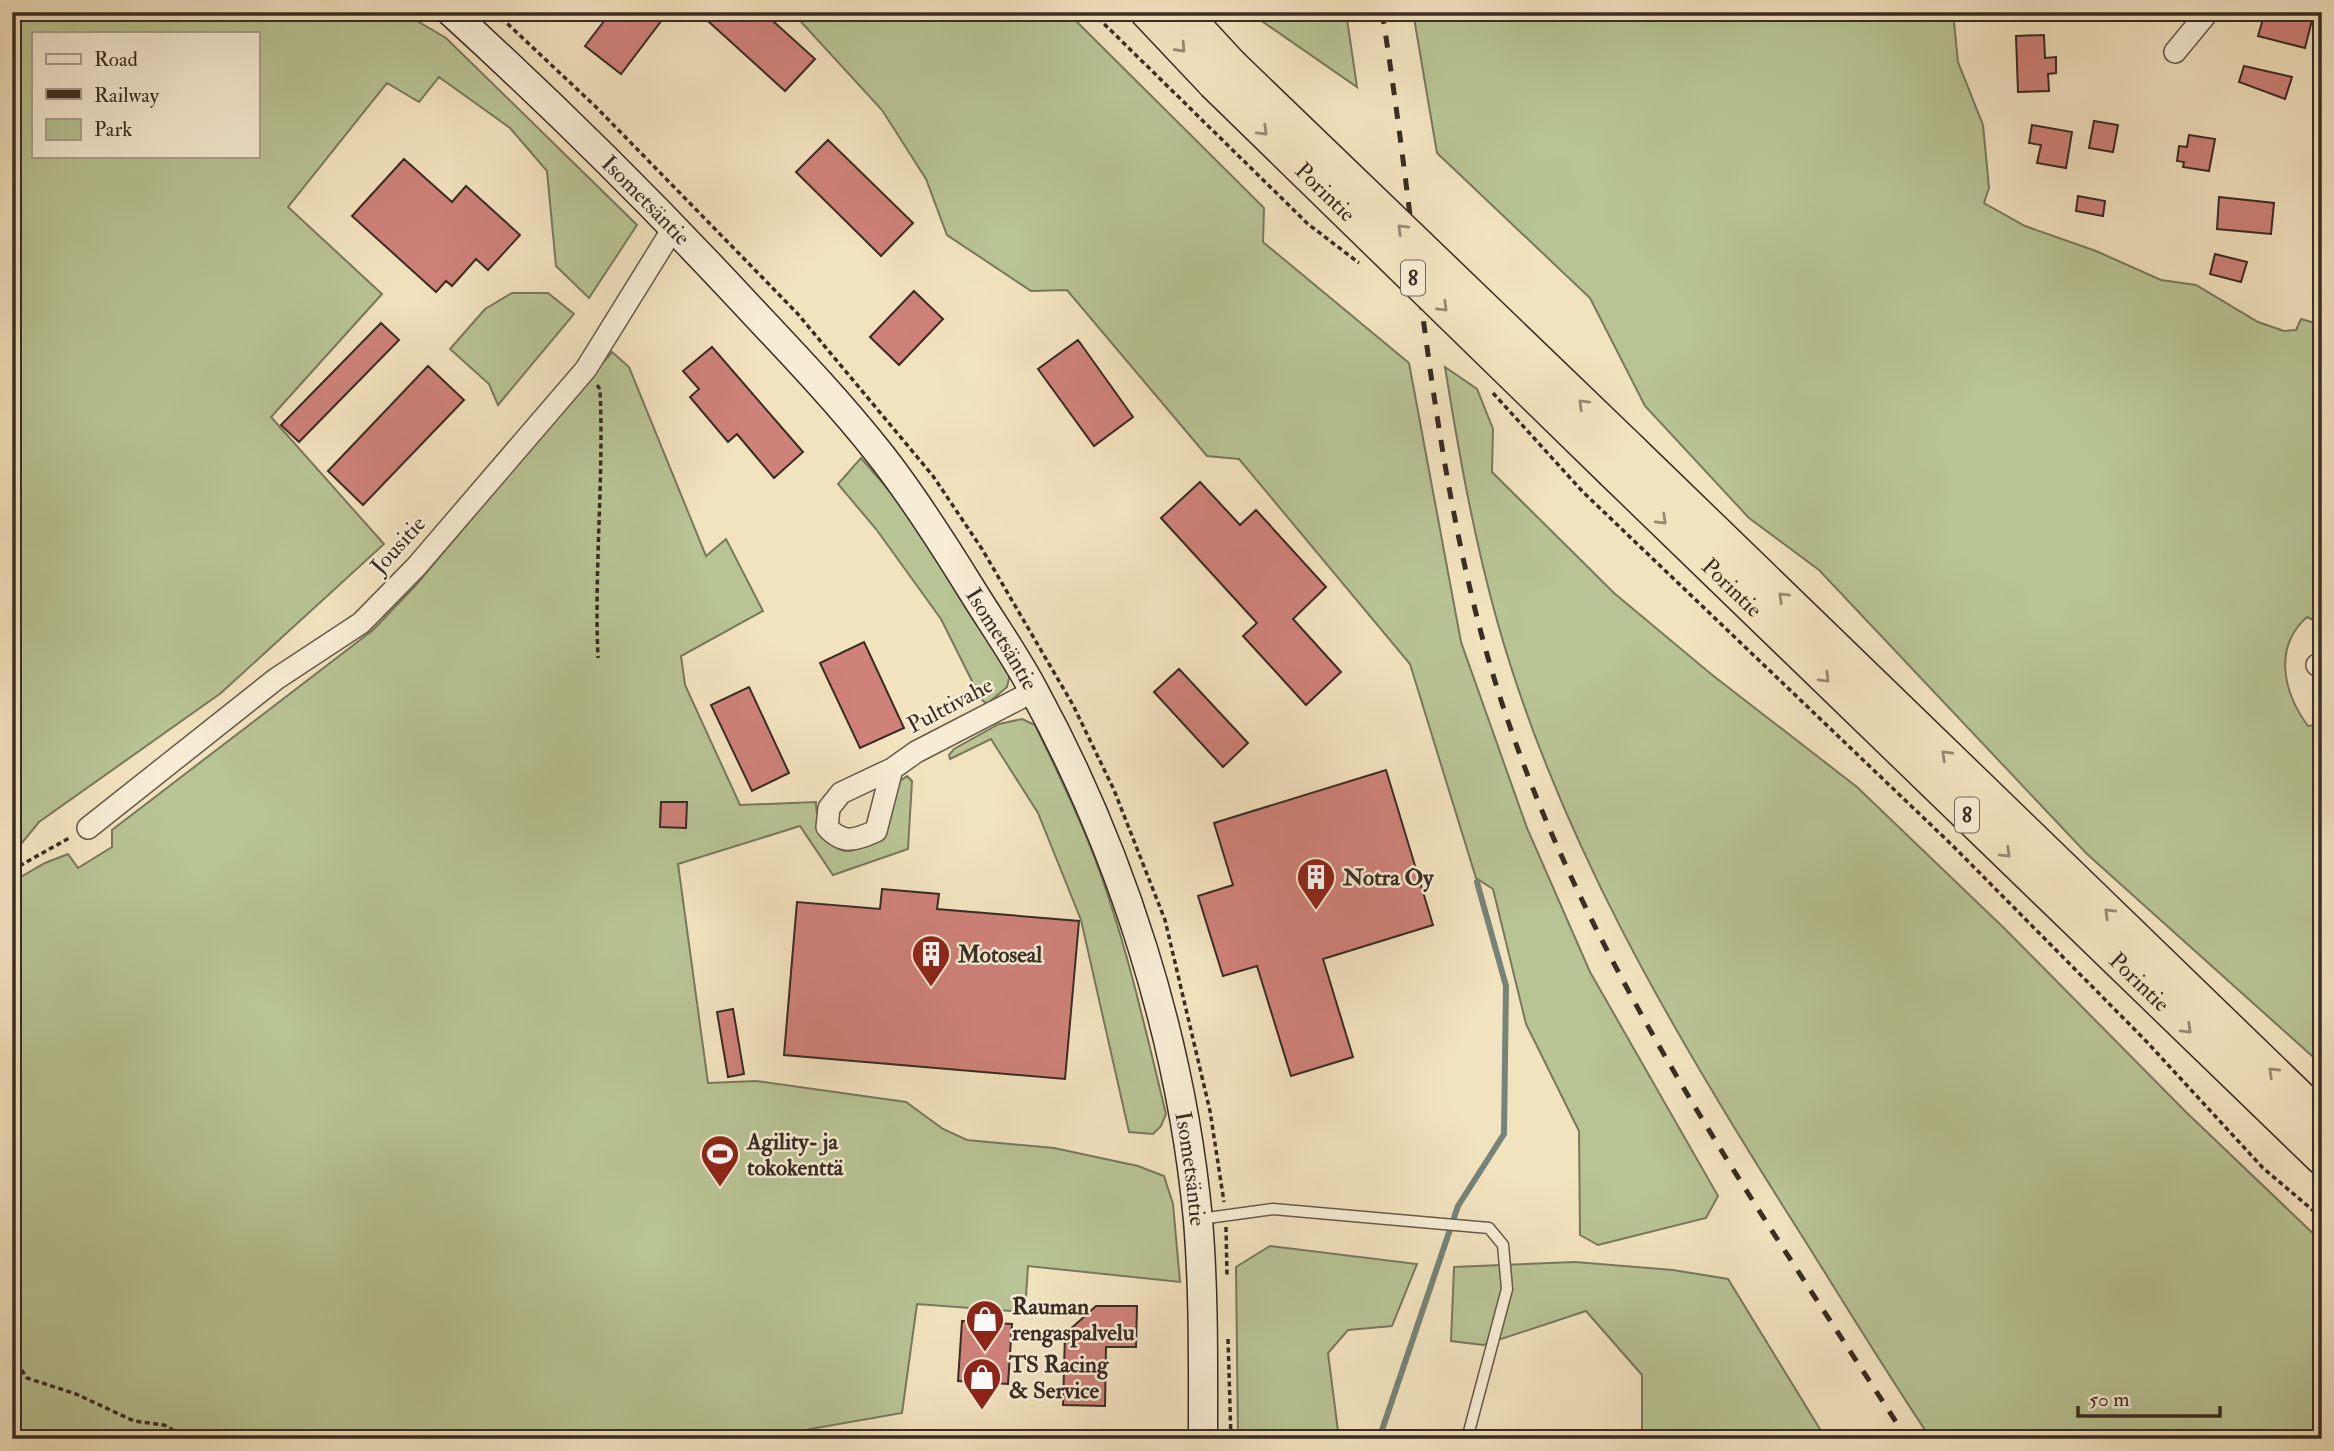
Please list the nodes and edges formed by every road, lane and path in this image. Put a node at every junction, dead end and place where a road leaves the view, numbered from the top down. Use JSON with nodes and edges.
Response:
{"nodes":[{"id":1,"x":452,"y":12,"type":"edge"},
{"id":2,"x":495,"y":12,"type":"edge"},
{"id":3,"x":1092,"y":12,"type":"edge"},
{"id":4,"x":1147,"y":12,"type":"edge"},
{"id":5,"x":1182,"y":12,"type":"edge"},
{"id":6,"x":2208,"y":12,"type":"edge"},
{"id":7,"x":2175,"y":52,"type":"dead end"},
{"id":8,"x":1223,"y":74,"type":"junction"},
{"id":9,"x":674,"y":227,"type":"junction"},
{"id":10,"x":1361,"y":264,"type":"dead end"},
{"id":11,"x":586,"y":369,"type":"junction"},
{"id":12,"x":1489,"y":389,"type":"dead end"},
{"id":13,"x":1623,"y":462,"type":"junction"},
{"id":14,"x":598,"y":658,"type":"dead end"},
{"id":15,"x":1034,"y":691,"type":"junction"},
{"id":16,"x":892,"y":769,"type":"dead end"},
{"id":17,"x":88,"y":828,"type":"joint"},
{"id":18,"x":12,"y":870,"type":"edge"},
{"id":19,"x":2322,"y":1119,"type":"edge"},
{"id":20,"x":2322,"y":1158,"type":"edge"},
{"id":21,"x":1225,"y":1214,"type":"junction"},
{"id":22,"x":2322,"y":1218,"type":"edge"},
{"id":23,"x":1198,"y":1220,"type":"junction"},
{"id":24,"x":1227,"y":1280,"type":"dead end"},
{"id":25,"x":1228,"y":1333,"type":"dead end"},
{"id":26,"x":12,"y":1356,"type":"edge"},
{"id":27,"x":181,"y":1439,"type":"edge"},
{"id":28,"x":1203,"y":1439,"type":"edge"},
{"id":29,"x":1231,"y":1439,"type":"edge"},
{"id":30,"x":1467,"y":1439,"type":"edge"}],
"edges":[{"from":1,"to":9,"type":"main road","name":"Isometsäntie"},
{"from":2,"to":21,"type":"path"},
{"from":3,"to":10,"type":"path"},
{"from":4,"to":8,"type":"highway","name":"Porintie","number":"8","one_way":true},
{"from":5,"to":8,"type":"highway","name":"Porintie","number":"8"},
{"from":6,"to":7,"type":"street"},
{"from":8,"to":13,"type":"highway","name":"Porintie","number":"8","bridge":true},
{"from":9,"to":11,"type":"street","name":"Jousitie"},
{"from":9,"to":15,"type":"main road","name":"Isometsäntie"},
{"from":11,"to":14,"type":"path"},
{"from":11,"to":17,"type":"street","name":"Jousitie"},
{"from":12,"to":22,"type":"path"},
{"from":19,"to":13,"type":"highway","name":"Porintie","number":"8","one_way":true},
{"from":13,"to":20,"type":"highway","name":"Porintie","number":"8","one_way":true},
{"from":15,"to":16,"type":"street","name":"Pulttivahe"},
{"from":15,"to":23,"type":"main road","name":"Isometsäntie"},
{"from":17,"to":18,"type":"path"},
{"from":21,"to":23,"type":"lane"},
{"from":21,"to":24,"type":"path"},
{"from":21,"to":30,"type":"lane"},
{"from":23,"to":28,"type":"main road","name":"Isometsäntie"},
{"from":25,"to":29,"type":"path"},
{"from":26,"to":27,"type":"path"}]}
